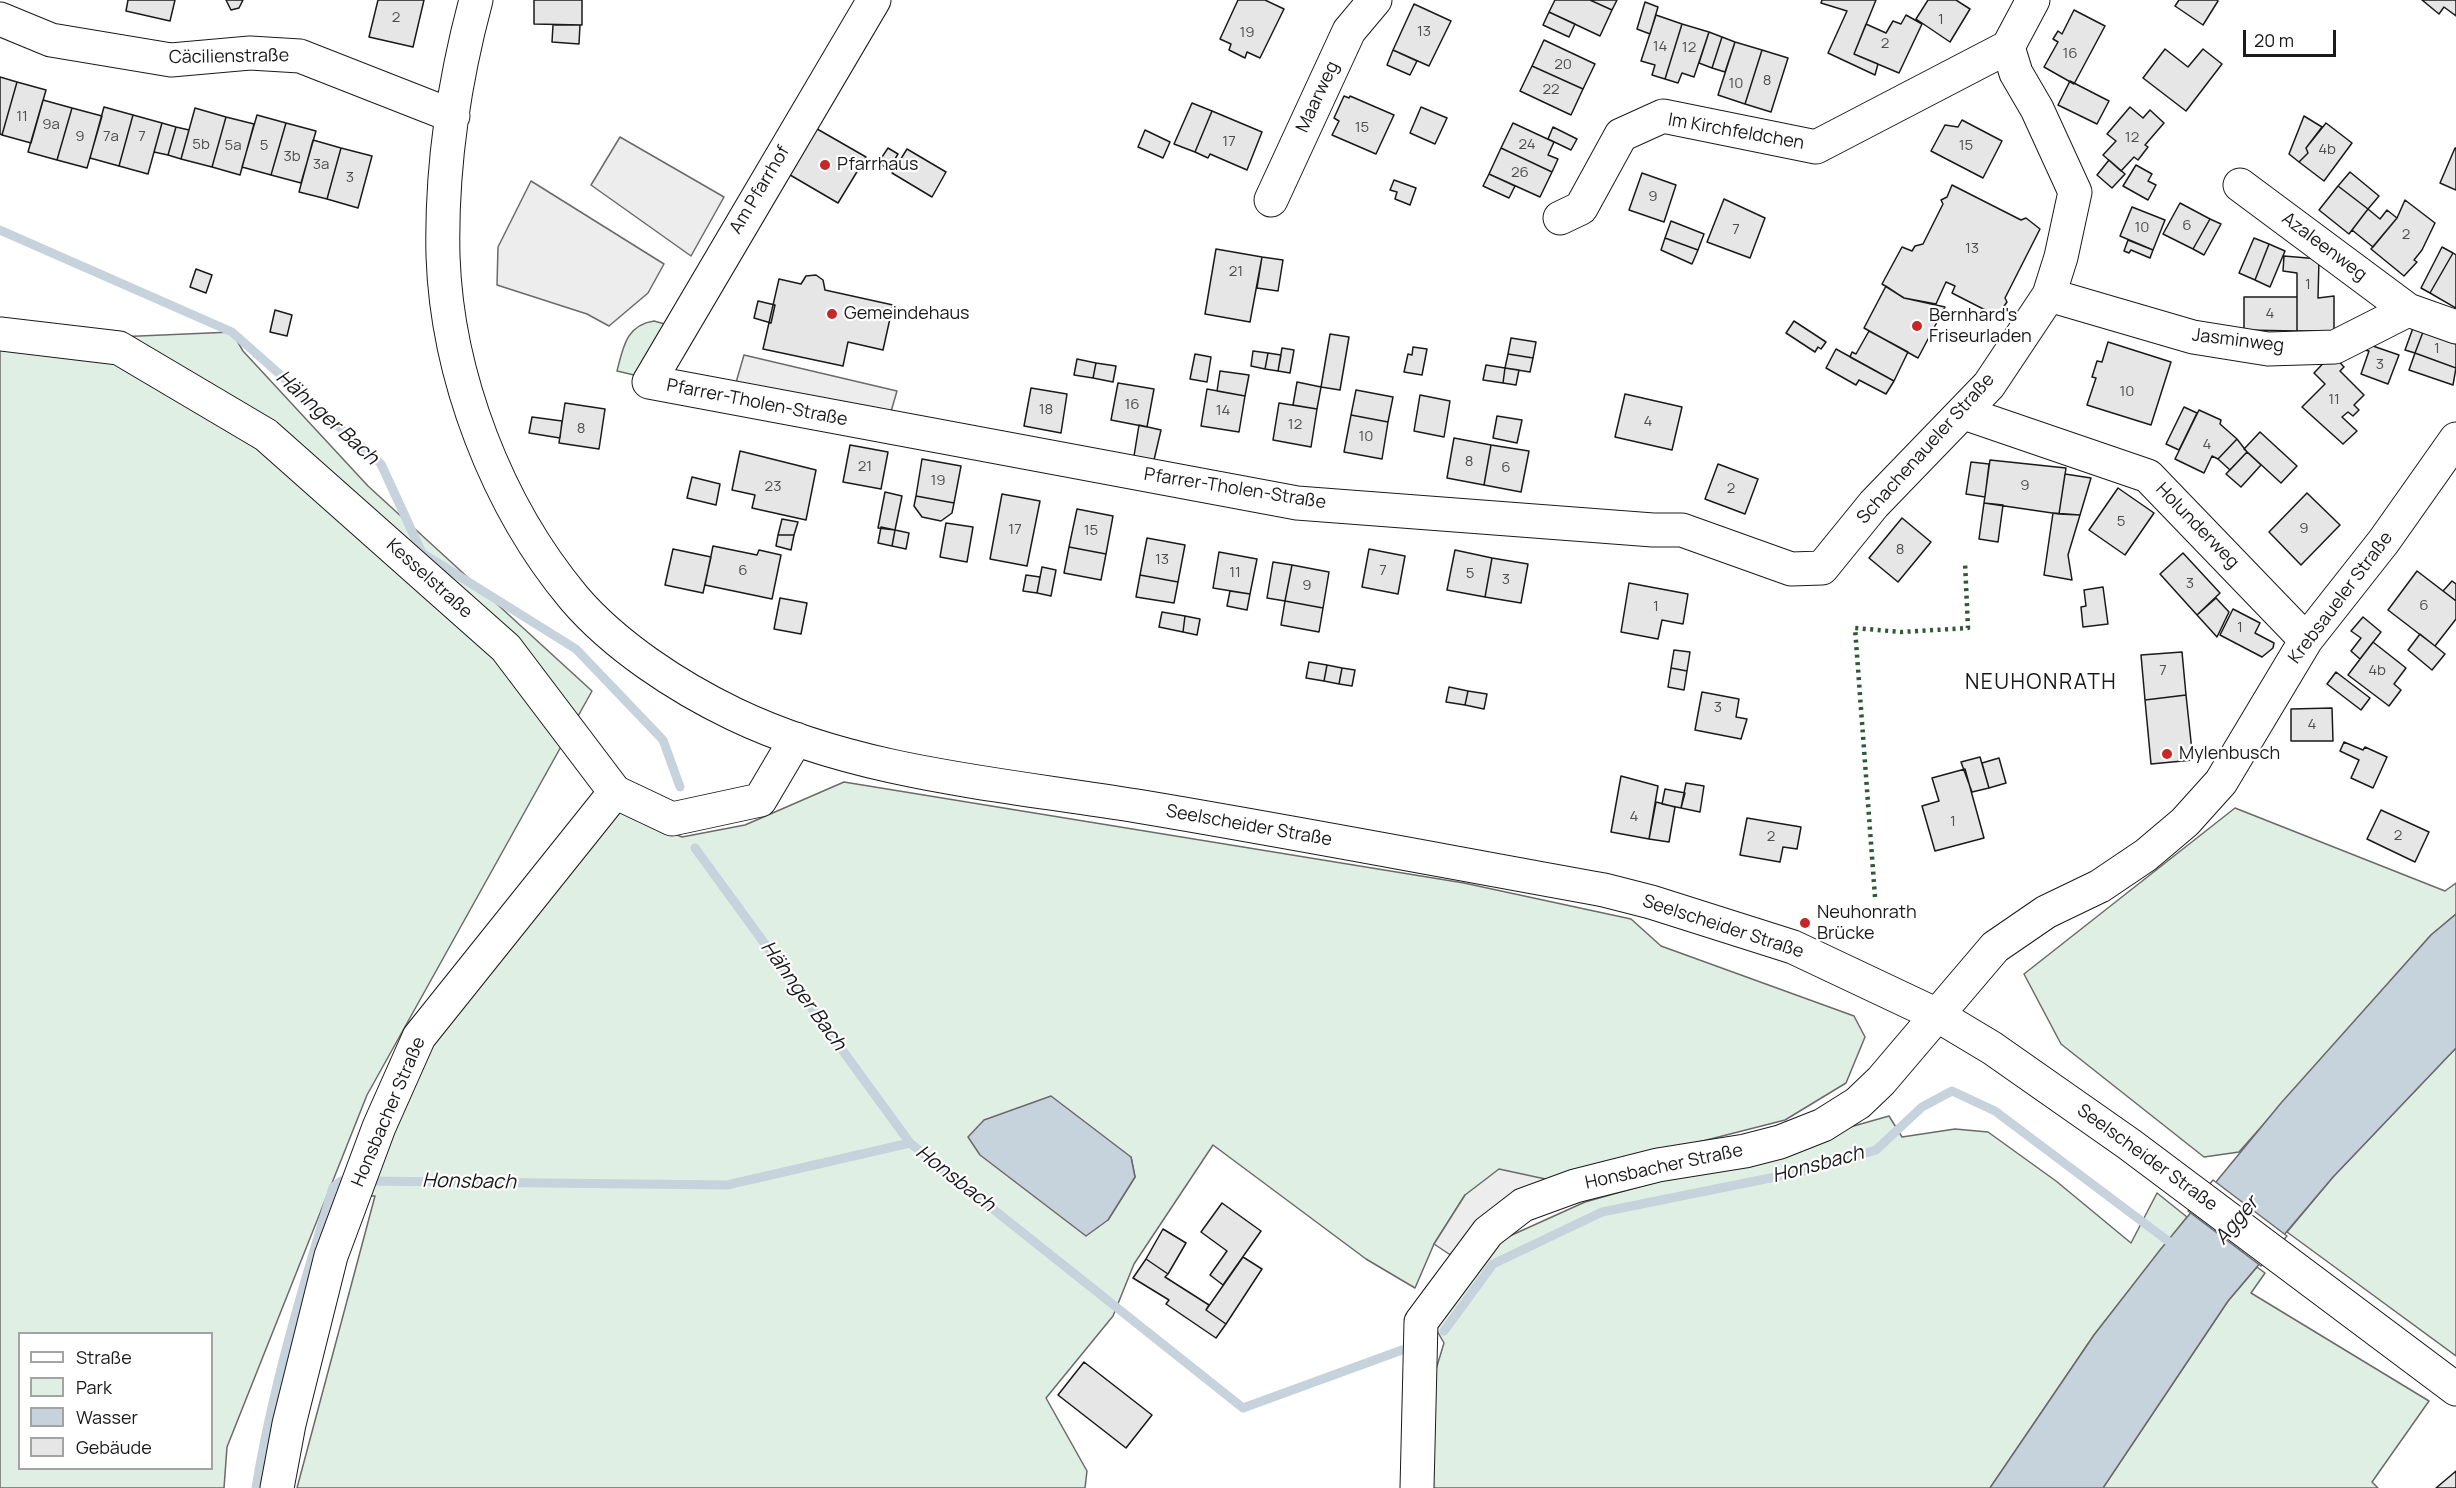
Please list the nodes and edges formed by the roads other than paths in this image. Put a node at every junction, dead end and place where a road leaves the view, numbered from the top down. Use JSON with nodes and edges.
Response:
{"nodes":[{"id":1,"x":476,"y":0,"type":"edge"},
{"id":2,"x":874,"y":0,"type":"edge"},
{"id":3,"x":1375,"y":0,"type":"edge"},
{"id":4,"x":2033,"y":0,"type":"edge"},
{"id":5,"x":0,"y":19,"type":"edge"},
{"id":6,"x":2008,"y":47,"type":"junction"},
{"id":7,"x":453,"y":116,"type":"junction"},
{"id":8,"x":2240,"y":185,"type":"dead end"},
{"id":9,"x":1271,"y":200,"type":"dead end"},
{"id":10,"x":1560,"y":218,"type":"dead end"},
{"id":11,"x":2049,"y":295,"type":"junction"},
{"id":12,"x":2408,"y":310,"type":"junction"},
{"id":13,"x":2456,"y":327,"type":"edge"},
{"id":14,"x":0,"y":334,"type":"edge"},
{"id":15,"x":649,"y":382,"type":"joint"},
{"id":16,"x":1964,"y":413,"type":"junction"},
{"id":17,"x":2456,"y":439,"type":"edge"},
{"id":18,"x":1822,"y":568,"type":"joint"},
{"id":19,"x":2306,"y":639,"type":"junction"},
{"id":20,"x":796,"y":739,"type":"junction"},
{"id":21,"x":615,"y":792,"type":"junction"},
{"id":22,"x":1938,"y":1015,"type":"junction"},
{"id":23,"x":2456,"y":1389,"type":"edge"},
{"id":24,"x":277,"y":1488,"type":"edge"},
{"id":25,"x":1417,"y":1488,"type":"edge"}],
"edges":[{"from":1,"to":7,"type":"street","name":"Seelscheider Straße"},
{"from":2,"to":15,"type":"street","name":"Am Pfarrhof"},
{"from":3,"to":9,"type":"street","name":"Maarweg"},
{"from":4,"to":6,"type":"street"},
{"from":5,"to":7,"type":"street","name":"Cäcilienstraße"},
{"from":6,"to":10,"type":"street","name":"Im Kirchfeldchen"},
{"from":6,"to":11,"type":"street","name":"Schachenaueler Straße"},
{"from":7,"to":20,"type":"street","name":"Seelscheider Straße"},
{"from":8,"to":12,"type":"street","name":"Azaleenweg"},
{"from":11,"to":12,"type":"street","name":"Jasminweg"},
{"from":11,"to":16,"type":"street","name":"Schachenaueler Straße"},
{"from":12,"to":13,"type":"street"},
{"from":14,"to":21,"type":"street","name":"Kesselstraße"},
{"from":15,"to":18,"type":"street","name":"Pfarrer-Tholen-Straße"},
{"from":16,"to":18,"type":"street","name":"Schachenaueler Straße"},
{"from":16,"to":19,"type":"street","name":"Holunderweg"},
{"from":17,"to":19,"type":"street","name":"Krebsaueler Straße"},
{"from":19,"to":22,"type":"street","name":"Krebsaueler Straße"},
{"from":20,"to":21,"type":"street","name":"Kesselstraße"},
{"from":20,"to":22,"type":"street","name":"Seelscheider Straße"},
{"from":21,"to":24,"type":"street","name":"Honsbacher Straße"},
{"from":22,"to":23,"type":"street","name":"Seelscheider Straße"},
{"from":22,"to":25,"type":"street","name":"Honsbacher Straße"}]}
